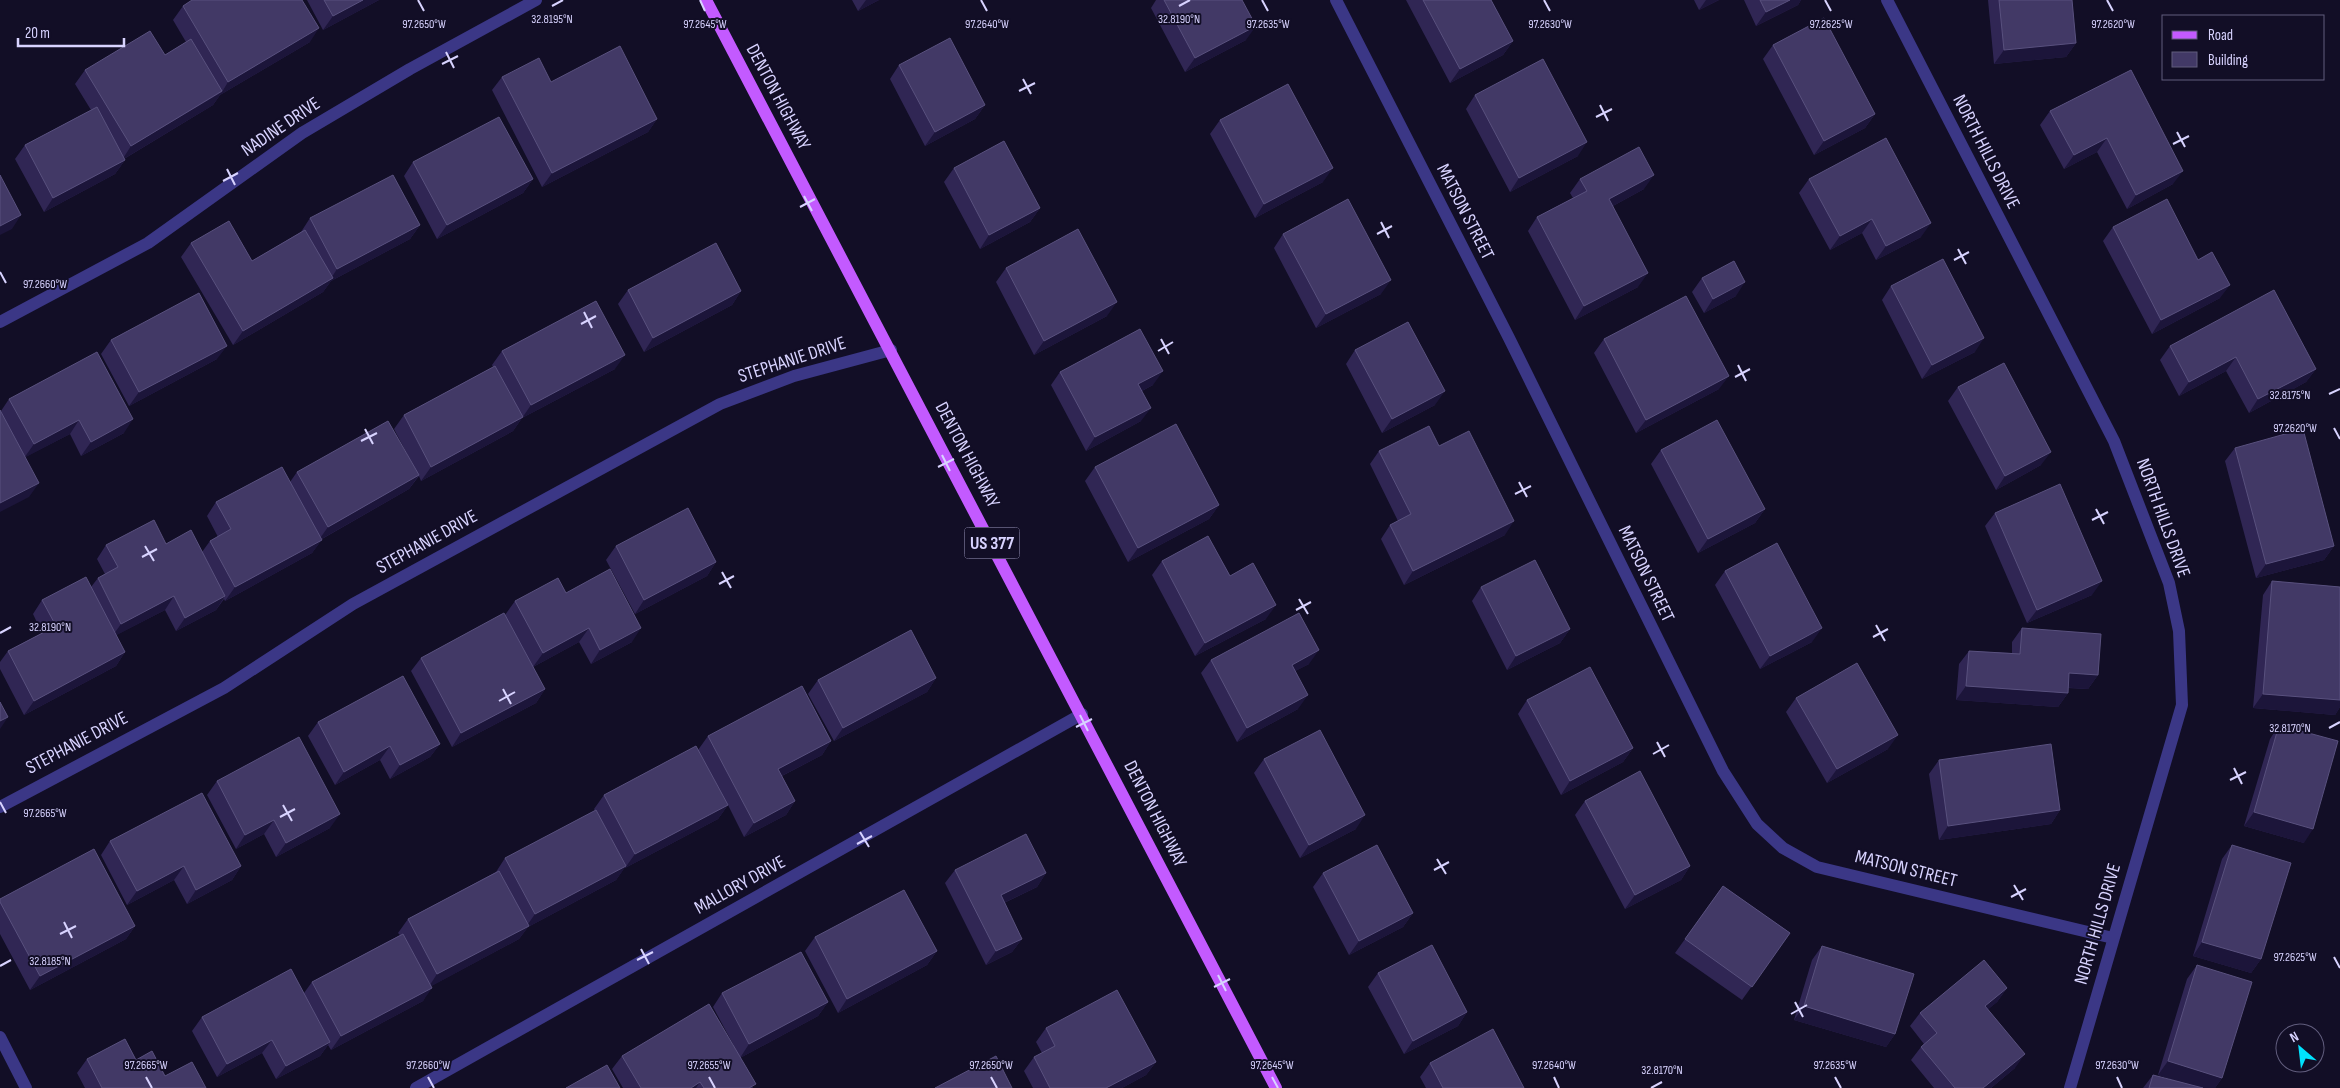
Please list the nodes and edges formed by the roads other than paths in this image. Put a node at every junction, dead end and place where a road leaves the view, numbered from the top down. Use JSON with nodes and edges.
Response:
{"nodes":[{"id":1,"x":536,"y":0,"type":"edge"},
{"id":2,"x":706,"y":0,"type":"edge"},
{"id":3,"x":1336,"y":0,"type":"edge"},
{"id":4,"x":1887,"y":0,"type":"edge"},
{"id":5,"x":0,"y":322,"type":"edge"},
{"id":6,"x":891,"y":350,"type":"junction"},
{"id":7,"x":1082,"y":714,"type":"junction"},
{"id":8,"x":0,"y":807,"type":"edge"},
{"id":9,"x":2113,"y":938,"type":"junction"},
{"id":10,"x":0,"y":1038,"type":"edge"},
{"id":11,"x":26,"y":1088,"type":"edge"},
{"id":12,"x":416,"y":1088,"type":"edge"},
{"id":13,"x":1276,"y":1088,"type":"edge"},
{"id":14,"x":2070,"y":1088,"type":"edge"}],
"edges":[{"from":1,"to":5,"type":"street","name":"NADINE DRIVE"},
{"from":2,"to":6,"type":"main road","name":"DENTON HIGHWAY","number":"US 377"},
{"from":3,"to":9,"type":"street","name":"MATSON STREET"},
{"from":4,"to":9,"type":"street","name":"NORTH HILLS DRIVE"},
{"from":6,"to":7,"type":"main road","name":"DENTON HIGHWAY","number":"US 377"},
{"from":6,"to":8,"type":"street","name":"STEPHANIE DRIVE"},
{"from":7,"to":12,"type":"street","name":"MALLORY DRIVE"},
{"from":7,"to":13,"type":"main road","name":"DENTON HIGHWAY","number":"US 377"},
{"from":9,"to":14,"type":"street","name":"NORTH HILLS DRIVE"},
{"from":10,"to":11,"type":"street"}]}
